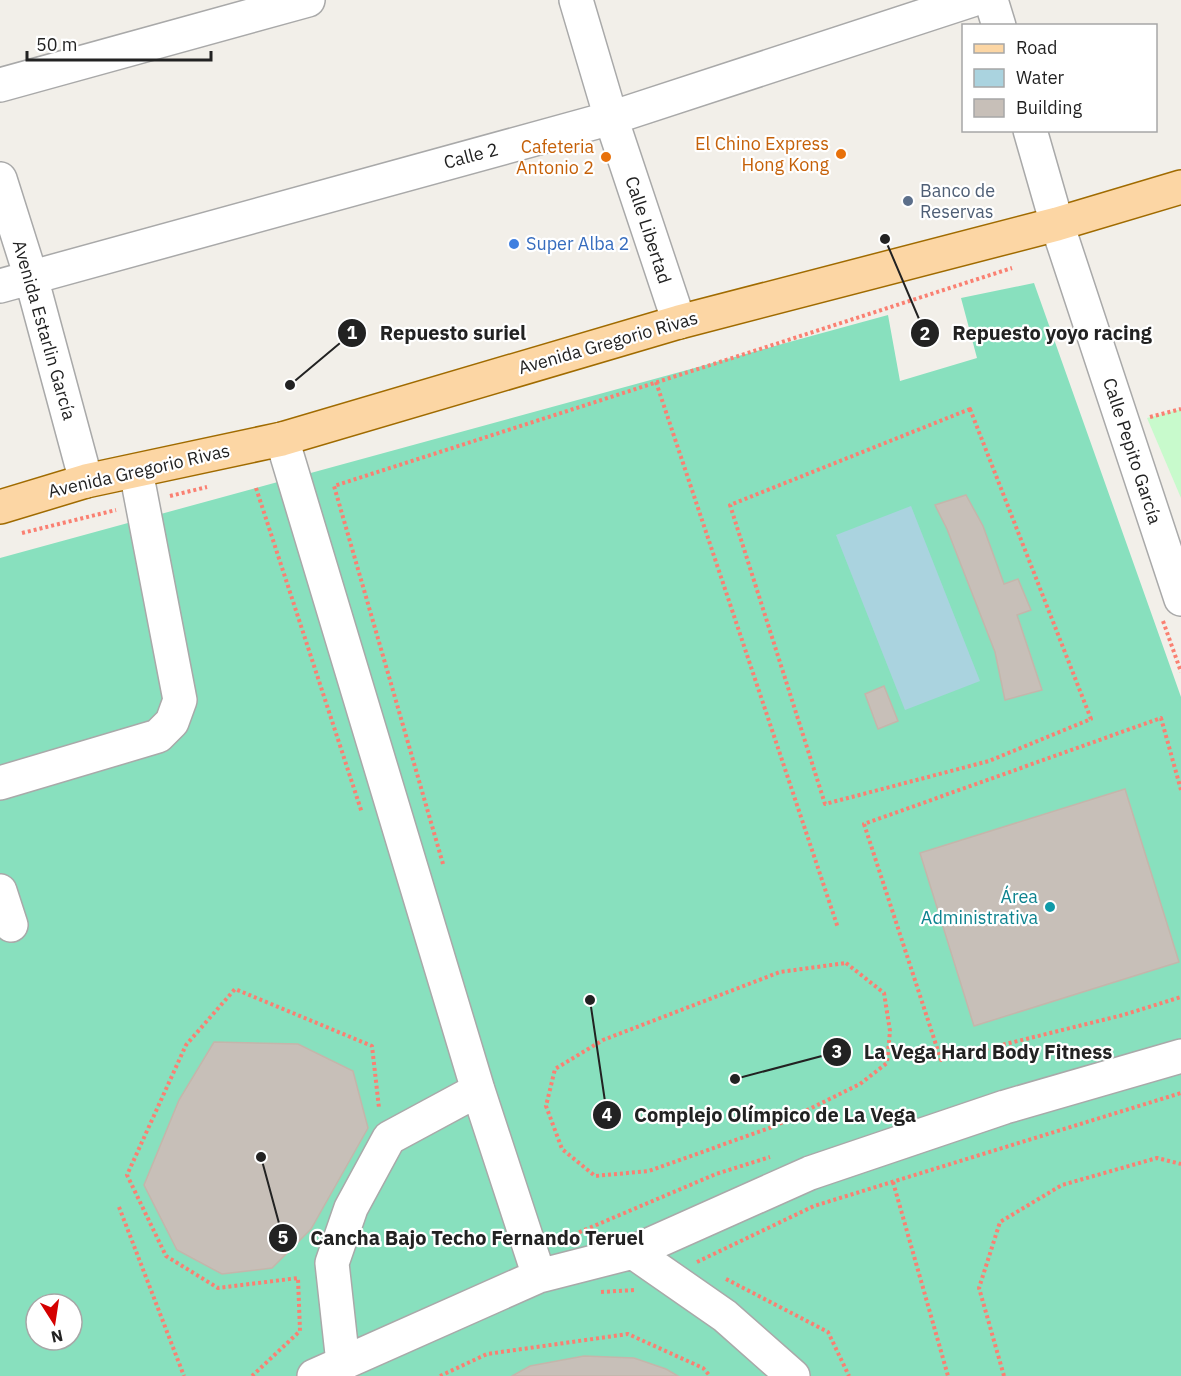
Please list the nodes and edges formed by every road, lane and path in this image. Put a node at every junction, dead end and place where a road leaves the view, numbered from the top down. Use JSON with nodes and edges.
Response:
{"nodes":[{"id":1,"x":308,"y":0,"type":"edge"},
{"id":2,"x":576,"y":0,"type":"edge"},
{"id":3,"x":972,"y":0,"type":"edge"},
{"id":4,"x":991,"y":0,"type":"edge"},
{"id":5,"x":998,"y":24,"type":"edge"},
{"id":6,"x":0,"y":85,"type":"edge"},
{"id":7,"x":610,"y":118,"type":"junction"},
{"id":8,"x":1031,"y":132,"type":"edge"},
{"id":9,"x":0,"y":179,"type":"edge"},
{"id":10,"x":1181,"y":188,"type":"edge"},
{"id":11,"x":1057,"y":224,"type":"junction"},
{"id":12,"x":1015,"y":267,"type":"dead end"},
{"id":13,"x":31,"y":277,"type":"junction"},
{"id":14,"x":0,"y":286,"type":"edge"},
{"id":15,"x":679,"y":322,"type":"junction"},
{"id":16,"x":656,"y":382,"type":"junction"},
{"id":17,"x":1181,"y":410,"type":"edge"},
{"id":18,"x":1147,"y":418,"type":"dead end"},
{"id":19,"x":282,"y":439,"type":"junction"},
{"id":20,"x":136,"y":471,"type":"junction"},
{"id":21,"x":86,"y":481,"type":"junction"},
{"id":22,"x":210,"y":486,"type":"dead end"},
{"id":23,"x":256,"y":488,"type":"dead end"},
{"id":24,"x":142,"y":503,"type":"junction"},
{"id":25,"x":0,"y":507,"type":"edge"},
{"id":26,"x":20,"y":533,"type":"dead end"},
{"id":27,"x":1172,"y":610,"type":"edge"},
{"id":28,"x":1181,"y":672,"type":"edge"},
{"id":29,"x":1091,"y":718,"type":"joint"},
{"id":30,"x":0,"y":783,"type":"edge"},
{"id":31,"x":1181,"y":790,"type":"edge"},
{"id":32,"x":363,"y":815,"type":"dead end"},
{"id":33,"x":443,"y":865,"type":"dead end"},
{"id":34,"x":0,"y":891,"type":"edge"},
{"id":35,"x":11,"y":925,"type":"dead end"},
{"id":36,"x":838,"y":928,"type":"dead end"},
{"id":37,"x":1181,"y":998,"type":"edge"},
{"id":38,"x":603,"y":1040,"type":"joint"},
{"id":39,"x":1181,"y":1056,"type":"edge"},
{"id":40,"x":478,"y":1090,"type":"junction"},
{"id":41,"x":1181,"y":1093,"type":"edge"},
{"id":42,"x":379,"y":1108,"type":"dead end"},
{"id":43,"x":773,"y":1156,"type":"dead end"},
{"id":44,"x":1181,"y":1164,"type":"edge"},
{"id":45,"x":893,"y":1182,"type":"junction"},
{"id":46,"x":119,"y":1208,"type":"dead end"},
{"id":47,"x":562,"y":1239,"type":"dead end"},
{"id":48,"x":633,"y":1252,"type":"junction"},
{"id":49,"x":705,"y":1268,"type":"dead end"},
{"id":50,"x":540,"y":1276,"type":"junction"},
{"id":51,"x":726,"y":1279,"type":"dead end"},
{"id":52,"x":600,"y":1292,"type":"dead end"},
{"id":53,"x":644,"y":1296,"type":"dead end"},
{"id":54,"x":343,"y":1363,"type":"junction"},
{"id":55,"x":184,"y":1376,"type":"edge"},
{"id":56,"x":252,"y":1376,"type":"edge"},
{"id":57,"x":314,"y":1376,"type":"edge"},
{"id":58,"x":440,"y":1376,"type":"edge"},
{"id":59,"x":710,"y":1376,"type":"edge"},
{"id":60,"x":793,"y":1376,"type":"edge"},
{"id":61,"x":849,"y":1376,"type":"edge"},
{"id":62,"x":948,"y":1376,"type":"edge"},
{"id":63,"x":1004,"y":1376,"type":"edge"}],
"edges":[{"from":1,"to":6,"type":"street"},
{"from":2,"to":7,"type":"street","name":"Calle Libertad"},
{"from":3,"to":7,"type":"street","name":"Calle 2"},
{"from":4,"to":5,"type":"street"},
{"from":7,"to":13,"type":"street","name":"Calle 2"},
{"from":7,"to":15,"type":"street","name":"Calle Libertad"},
{"from":8,"to":11,"type":"street","name":"Calle Pepito García"},
{"from":9,"to":13,"type":"street","name":"Avenida Estarlin García"},
{"from":10,"to":11,"type":"main road","name":"Avenida Gregorio Rivas"},
{"from":11,"to":15,"type":"main road","name":"Avenida Gregorio Rivas"},
{"from":11,"to":27,"type":"street","name":"Calle Pepito García"},
{"from":12,"to":16,"type":"path"},
{"from":13,"to":14,"type":"street","name":"Calle 2"},
{"from":13,"to":21,"type":"street","name":"Avenida Estarlin García"},
{"from":15,"to":19,"type":"main road","name":"Avenida Gregorio Rivas"},
{"from":16,"to":33,"type":"path"},
{"from":16,"to":36,"type":"path"},
{"from":17,"to":18,"type":"path"},
{"from":19,"to":20,"type":"main road","name":"Avenida Gregorio Rivas"},
{"from":19,"to":40,"type":"street"},
{"from":20,"to":21,"type":"main road","name":"Avenida Gregorio Rivas"},
{"from":20,"to":24,"type":"street"},
{"from":21,"to":25,"type":"main road","name":"Avenida Gregorio Rivas"},
{"from":22,"to":24,"type":"path"},
{"from":23,"to":32,"type":"path"},
{"from":24,"to":26,"type":"path"},
{"from":24,"to":30,"type":"street"},
{"from":27,"to":28,"type":"path"},
{"from":29,"to":29,"type":"path"},
{"from":31,"to":37,"type":"path"},
{"from":34,"to":35,"type":"street"},
{"from":38,"to":38,"type":"path"},
{"from":39,"to":48,"type":"street"},
{"from":40,"to":50,"type":"street"},
{"from":40,"to":54,"type":"street"},
{"from":41,"to":45,"type":"path"},
{"from":42,"to":56,"type":"path"},
{"from":43,"to":47,"type":"path"},
{"from":44,"to":63,"type":"path"},
{"from":45,"to":49,"type":"path"},
{"from":45,"to":62,"type":"path"},
{"from":46,"to":55,"type":"path"},
{"from":48,"to":50,"type":"street"},
{"from":48,"to":60,"type":"street"},
{"from":50,"to":54,"type":"street"},
{"from":51,"to":61,"type":"path"},
{"from":52,"to":53,"type":"path"},
{"from":54,"to":57,"type":"street"},
{"from":58,"to":59,"type":"path"}]}
